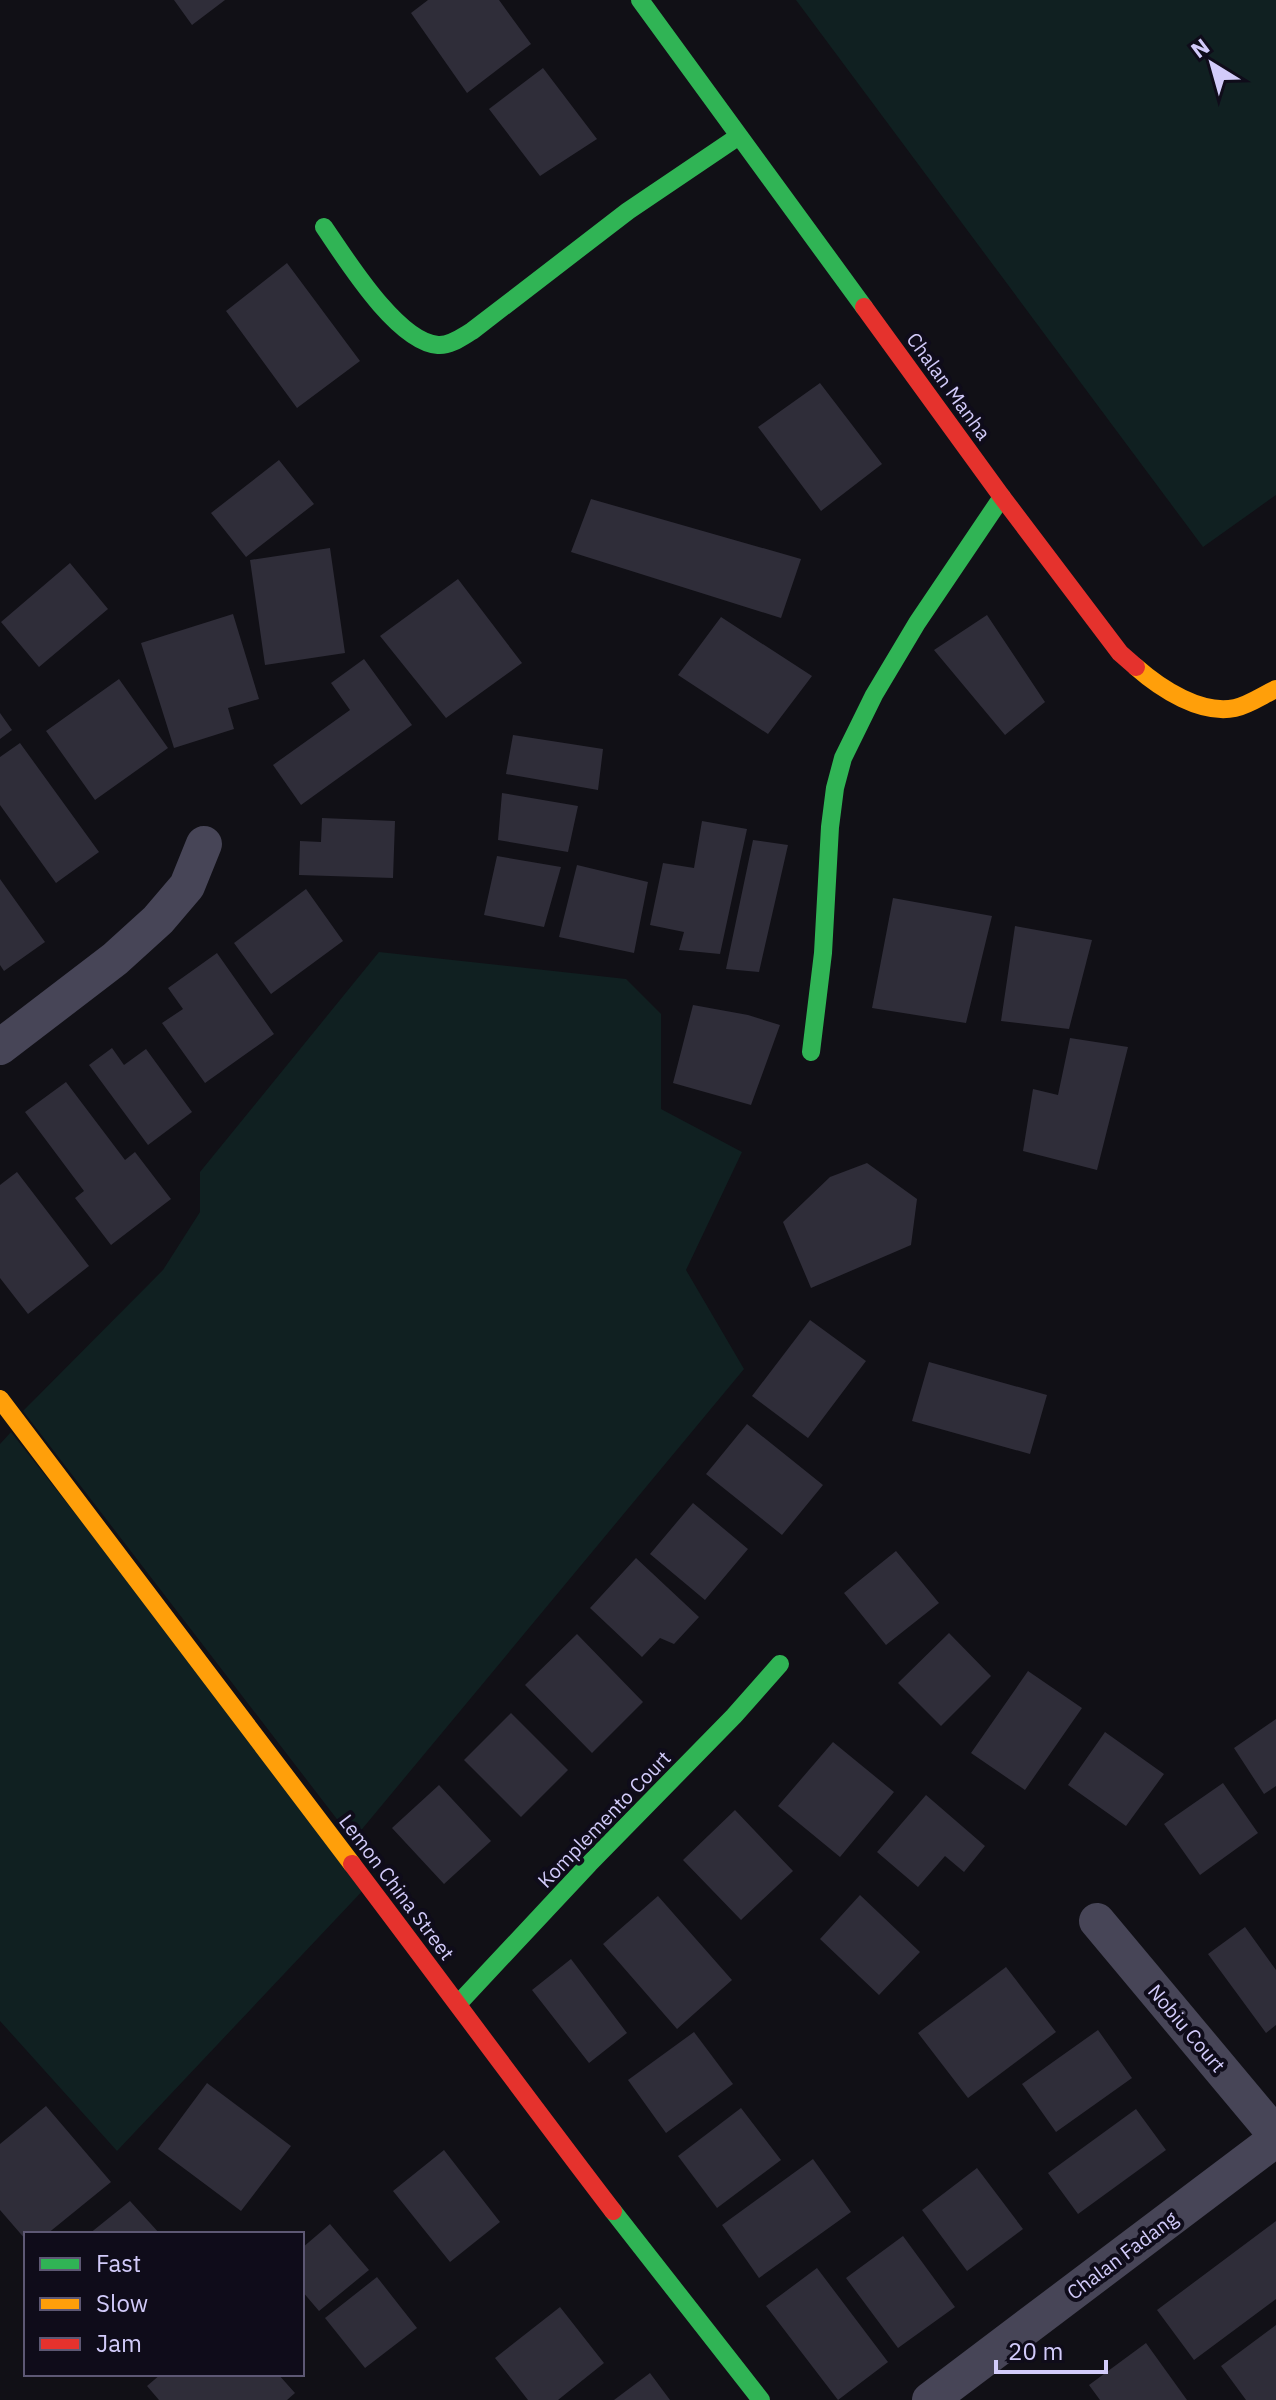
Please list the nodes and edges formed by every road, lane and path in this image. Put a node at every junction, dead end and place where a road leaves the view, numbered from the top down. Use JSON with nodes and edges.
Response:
{"nodes":[{"id":1,"x":640,"y":0,"type":"edge"},
{"id":2,"x":739,"y":136,"type":"junction"},
{"id":3,"x":324,"y":227,"type":"dead end"},
{"id":4,"x":1002,"y":497,"type":"junction"},
{"id":5,"x":1276,"y":689,"type":"edge"},
{"id":6,"x":204,"y":844,"type":"dead end"},
{"id":7,"x":0,"y":1047,"type":"edge"},
{"id":8,"x":811,"y":1052,"type":"dead end"},
{"id":9,"x":0,"y":1399,"type":"edge"},
{"id":10,"x":780,"y":1664,"type":"dead end"},
{"id":11,"x":1097,"y":1921,"type":"dead end"},
{"id":12,"x":458,"y":2004,"type":"junction"},
{"id":13,"x":1276,"y":2137,"type":"edge"},
{"id":14,"x":761,"y":2400,"type":"edge"},
{"id":15,"x":930,"y":2400,"type":"edge"}],
"edges":[{"from":1,"to":2,"type":"street","name":"Chalan Manha"},
{"from":2,"to":3,"type":"street"},
{"from":2,"to":4,"type":"street","name":"Chalan Manha"},
{"from":4,"to":5,"type":"street","name":"Chalan Manha"},
{"from":4,"to":8,"type":"street"},
{"from":6,"to":7,"type":"street"},
{"from":9,"to":12,"type":"street","name":"Lemon China Street"},
{"from":10,"to":12,"type":"street","name":"Komplemento Court"},
{"from":11,"to":13,"type":"street","name":"Nobiu Court"},
{"from":12,"to":14,"type":"street","name":"Lemon China Street"},
{"from":13,"to":15,"type":"street","name":"Chalan Fadang"}]}
